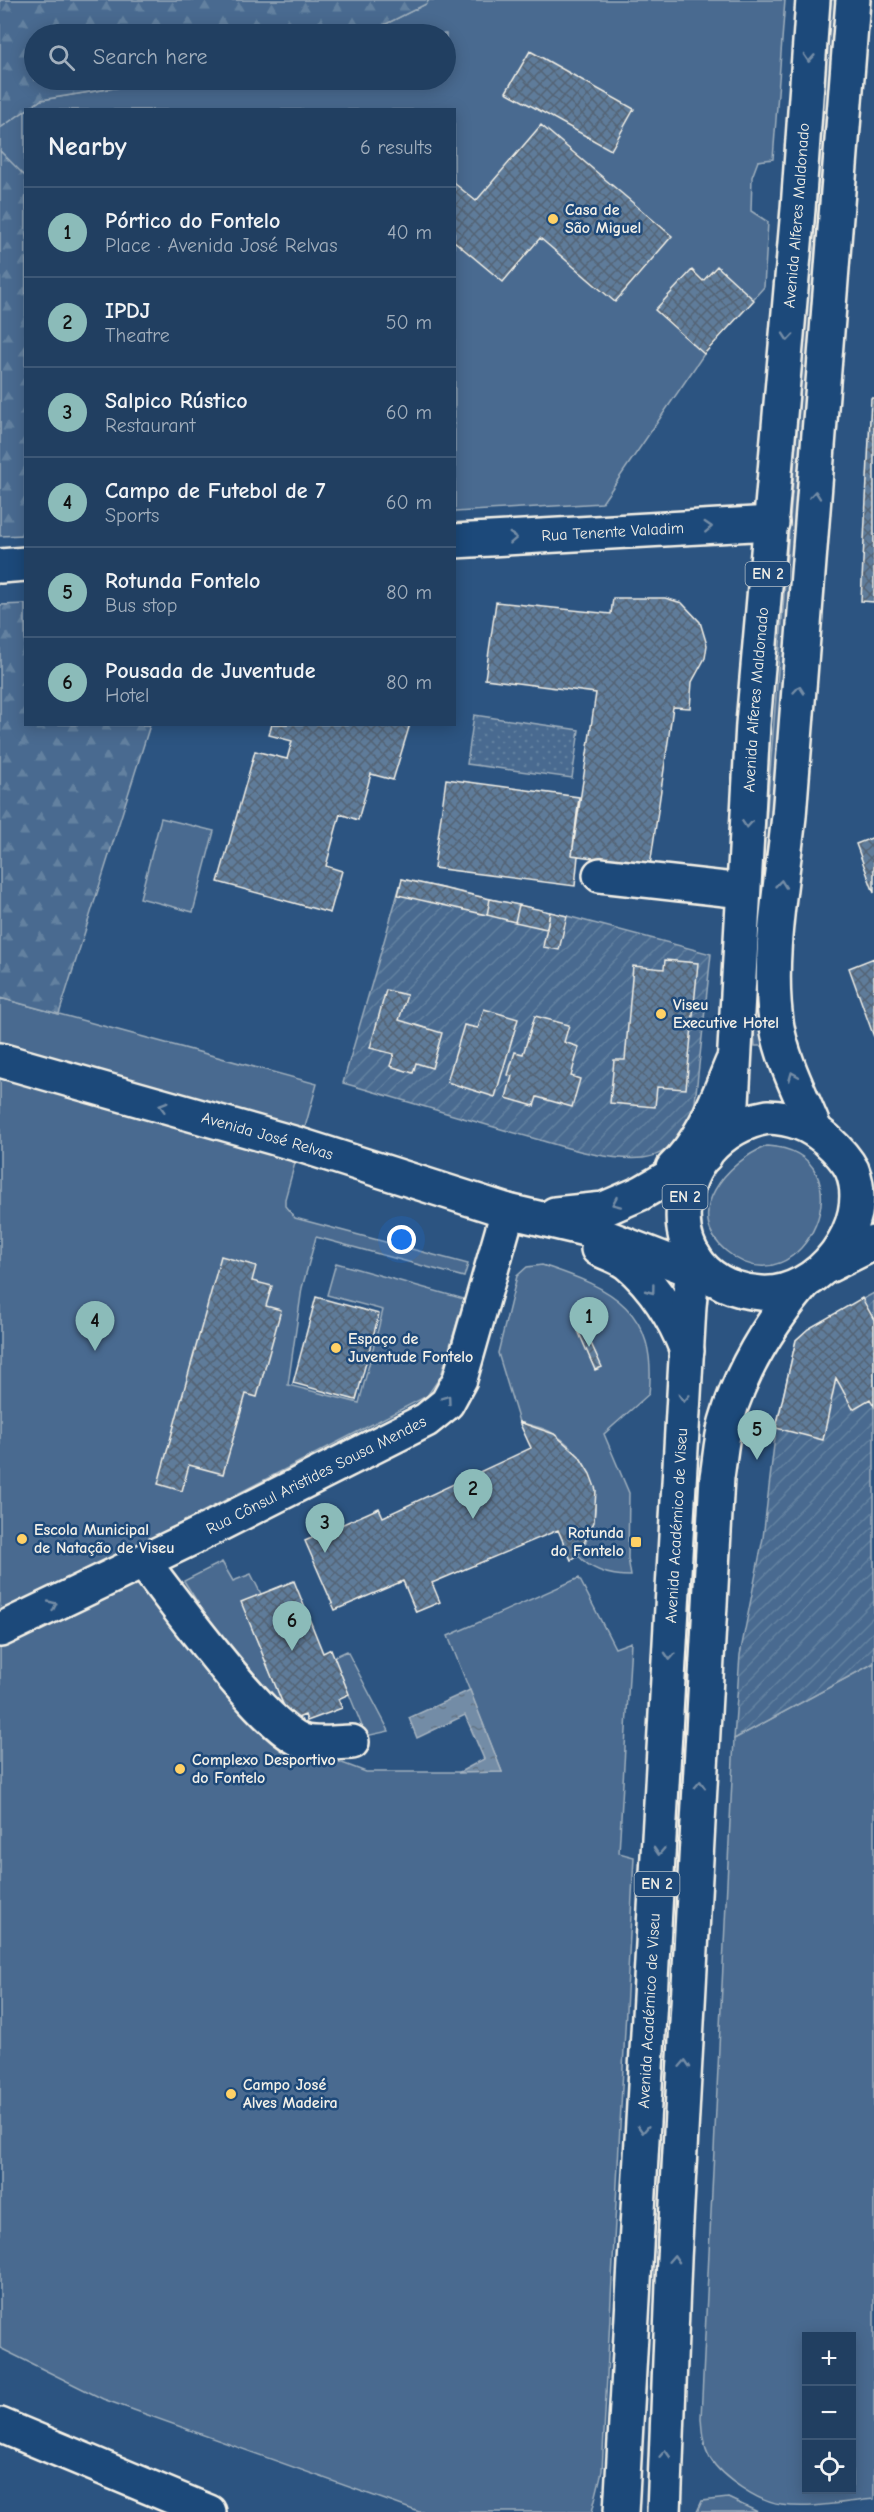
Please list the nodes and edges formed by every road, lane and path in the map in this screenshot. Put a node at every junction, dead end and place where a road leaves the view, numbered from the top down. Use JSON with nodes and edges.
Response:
{"nodes":[{"id":1,"x":813,"y":0,"type":"edge"},
{"id":2,"x":854,"y":0,"type":"edge"},
{"id":3,"x":772,"y":523,"type":"junction"},
{"id":4,"x":456,"y":541,"type":"edge"},
{"id":5,"x":24,"y":564,"type":"edge"},
{"id":6,"x":0,"y":566,"type":"edge"},
{"id":7,"x":600,"y":875,"type":"dead end"},
{"id":8,"x":743,"y":891,"type":"junction"},
{"id":9,"x":735,"y":1056,"type":"junction"},
{"id":10,"x":0,"y":1060,"type":"edge"},
{"id":11,"x":825,"y":1139,"type":"junction"},
{"id":12,"x":710,"y":1150,"type":"junction"},
{"id":13,"x":874,"y":1158,"type":"edge"},
{"id":14,"x":660,"y":1181,"type":"junction"},
{"id":15,"x":520,"y":1214,"type":"junction"},
{"id":16,"x":874,"y":1243,"type":"edge"},
{"id":17,"x":701,"y":1268,"type":"junction"},
{"id":18,"x":815,"y":1276,"type":"junction"},
{"id":19,"x":687,"y":1352,"type":"junction"},
{"id":20,"x":143,"y":1562,"type":"junction"},
{"id":21,"x":0,"y":1630,"type":"edge"},
{"id":22,"x":352,"y":1742,"type":"dead end"},
{"id":23,"x":0,"y":2425,"type":"edge"},
{"id":24,"x":209,"y":2512,"type":"edge"},
{"id":25,"x":621,"y":2512,"type":"edge"},
{"id":26,"x":664,"y":2512,"type":"edge"}],
"edges":[{"from":1,"to":3,"type":"main road","name":"Avenida Alferes Maldonado","number":"EN 2","one_way":true},
{"from":11,"to":2,"type":"main road","number":"EN 2","one_way":true},
{"from":4,"to":3,"type":"main road","name":"Rua Tenente Valadim","one_way":true},
{"from":3,"to":8,"type":"main road","name":"Avenida Alferes Maldonado","number":"EN 2","one_way":true},
{"from":5,"to":6,"type":"main road"},
{"from":7,"to":8,"type":"main road"},
{"from":8,"to":9,"type":"main road","name":"Avenida Alferes Maldonado","number":"EN 2"},
{"from":9,"to":12,"type":"main road","name":"Avenida Alferes Maldonado","number":"EN 2"},
{"from":9,"to":14,"type":"main road"},
{"from":15,"to":10,"type":"main road","name":"Avenida José Relvas","one_way":true},
{"from":11,"to":12,"type":"main road","number":"EN 2"},
{"from":11,"to":13,"type":"main road"},
{"from":11,"to":18,"type":"main road","number":"EN 2"},
{"from":12,"to":14,"type":"main road","name":"Avenida José Relvas"},
{"from":12,"to":17,"type":"main road","number":"EN 2"},
{"from":14,"to":15,"type":"main road","name":"Avenida José Relvas","one_way":true},
{"from":15,"to":17,"type":"main road","name":"Avenida José Relvas"},
{"from":15,"to":19,"type":"main road","name":"Avenida José Relvas","one_way":true},
{"from":20,"to":15,"type":"main road","name":"Rua Cônsul Aristides Sousa Mendes","one_way":true},
{"from":16,"to":18,"type":"main road"},
{"from":17,"to":18,"type":"main road"},
{"from":17,"to":19,"type":"main road","name":"Avenida Académico de Viseu","number":"EN 2"},
{"from":26,"to":18,"type":"main road","number":"EN 2","one_way":true},
{"from":19,"to":25,"type":"main road","name":"Avenida Académico de Viseu","number":"EN 2","one_way":true},
{"from":21,"to":20,"type":"main road","name":"Rua Cônsul Aristides Sousa Mendes","one_way":true},
{"from":20,"to":22,"type":"main road"},
{"from":23,"to":24,"type":"main road"}]}
